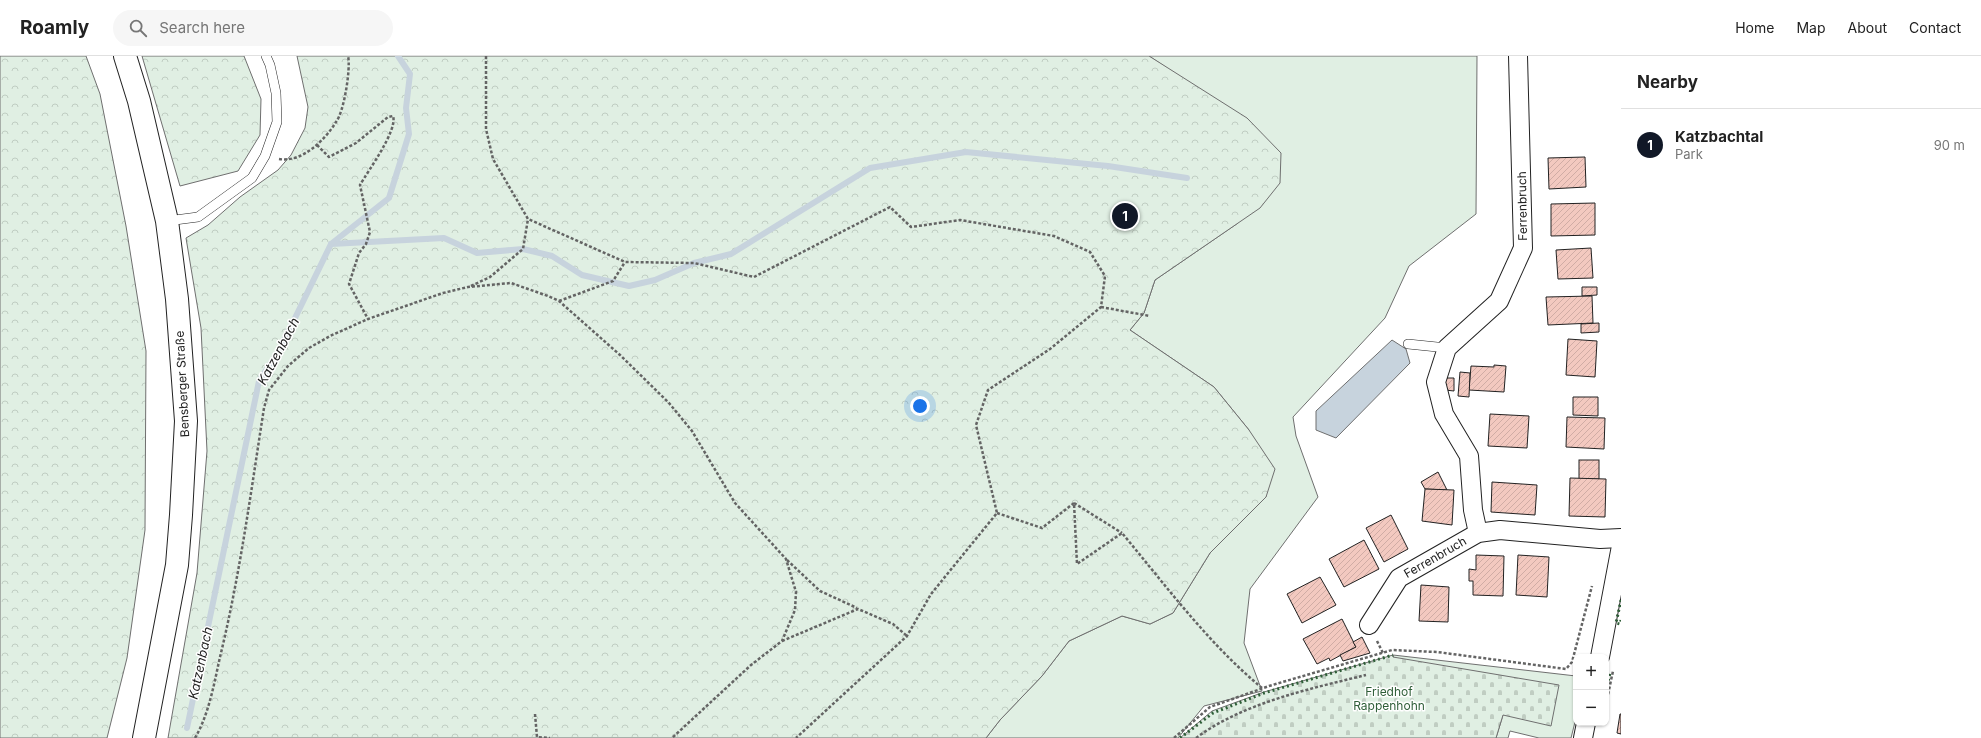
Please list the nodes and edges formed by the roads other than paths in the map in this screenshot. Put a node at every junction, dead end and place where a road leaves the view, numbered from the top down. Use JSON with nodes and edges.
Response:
{"nodes":[{"id":1,"x":125,"y":56,"type":"edge"},
{"id":2,"x":266,"y":56,"type":"edge"},
{"id":3,"x":1518,"y":56,"type":"edge"},
{"id":4,"x":167,"y":221,"type":"junction"},
{"id":5,"x":1408,"y":344,"type":"dead end"},
{"id":6,"x":1447,"y":348,"type":"junction"},
{"id":7,"x":1478,"y":533,"type":"junction"},
{"id":8,"x":1621,"y":538,"type":"edge"},
{"id":9,"x":1621,"y":546,"type":"edge"},
{"id":10,"x":1369,"y":625,"type":"dead end"},
{"id":11,"x":1601,"y":654,"type":"edge"},
{"id":12,"x":1585,"y":726,"type":"edge"},
{"id":13,"x":144,"y":738,"type":"edge"},
{"id":14,"x":1583,"y":738,"type":"edge"}],
"edges":[{"from":1,"to":4,"type":"main road","name":"Bensberger Straße"},
{"from":2,"to":4,"type":"lane"},
{"from":3,"to":6,"type":"street","name":"Ferrenbruch"},
{"from":4,"to":13,"type":"main road","name":"Bensberger Straße"},
{"from":5,"to":6,"type":"lane"},
{"from":6,"to":7,"type":"street","name":"Ferrenbruch"},
{"from":7,"to":8,"type":"street","name":"Ferrenbruch"},
{"from":7,"to":10,"type":"street","name":"Ferrenbruch"},
{"from":9,"to":11,"type":"street"},
{"from":12,"to":14,"type":"street"}]}
